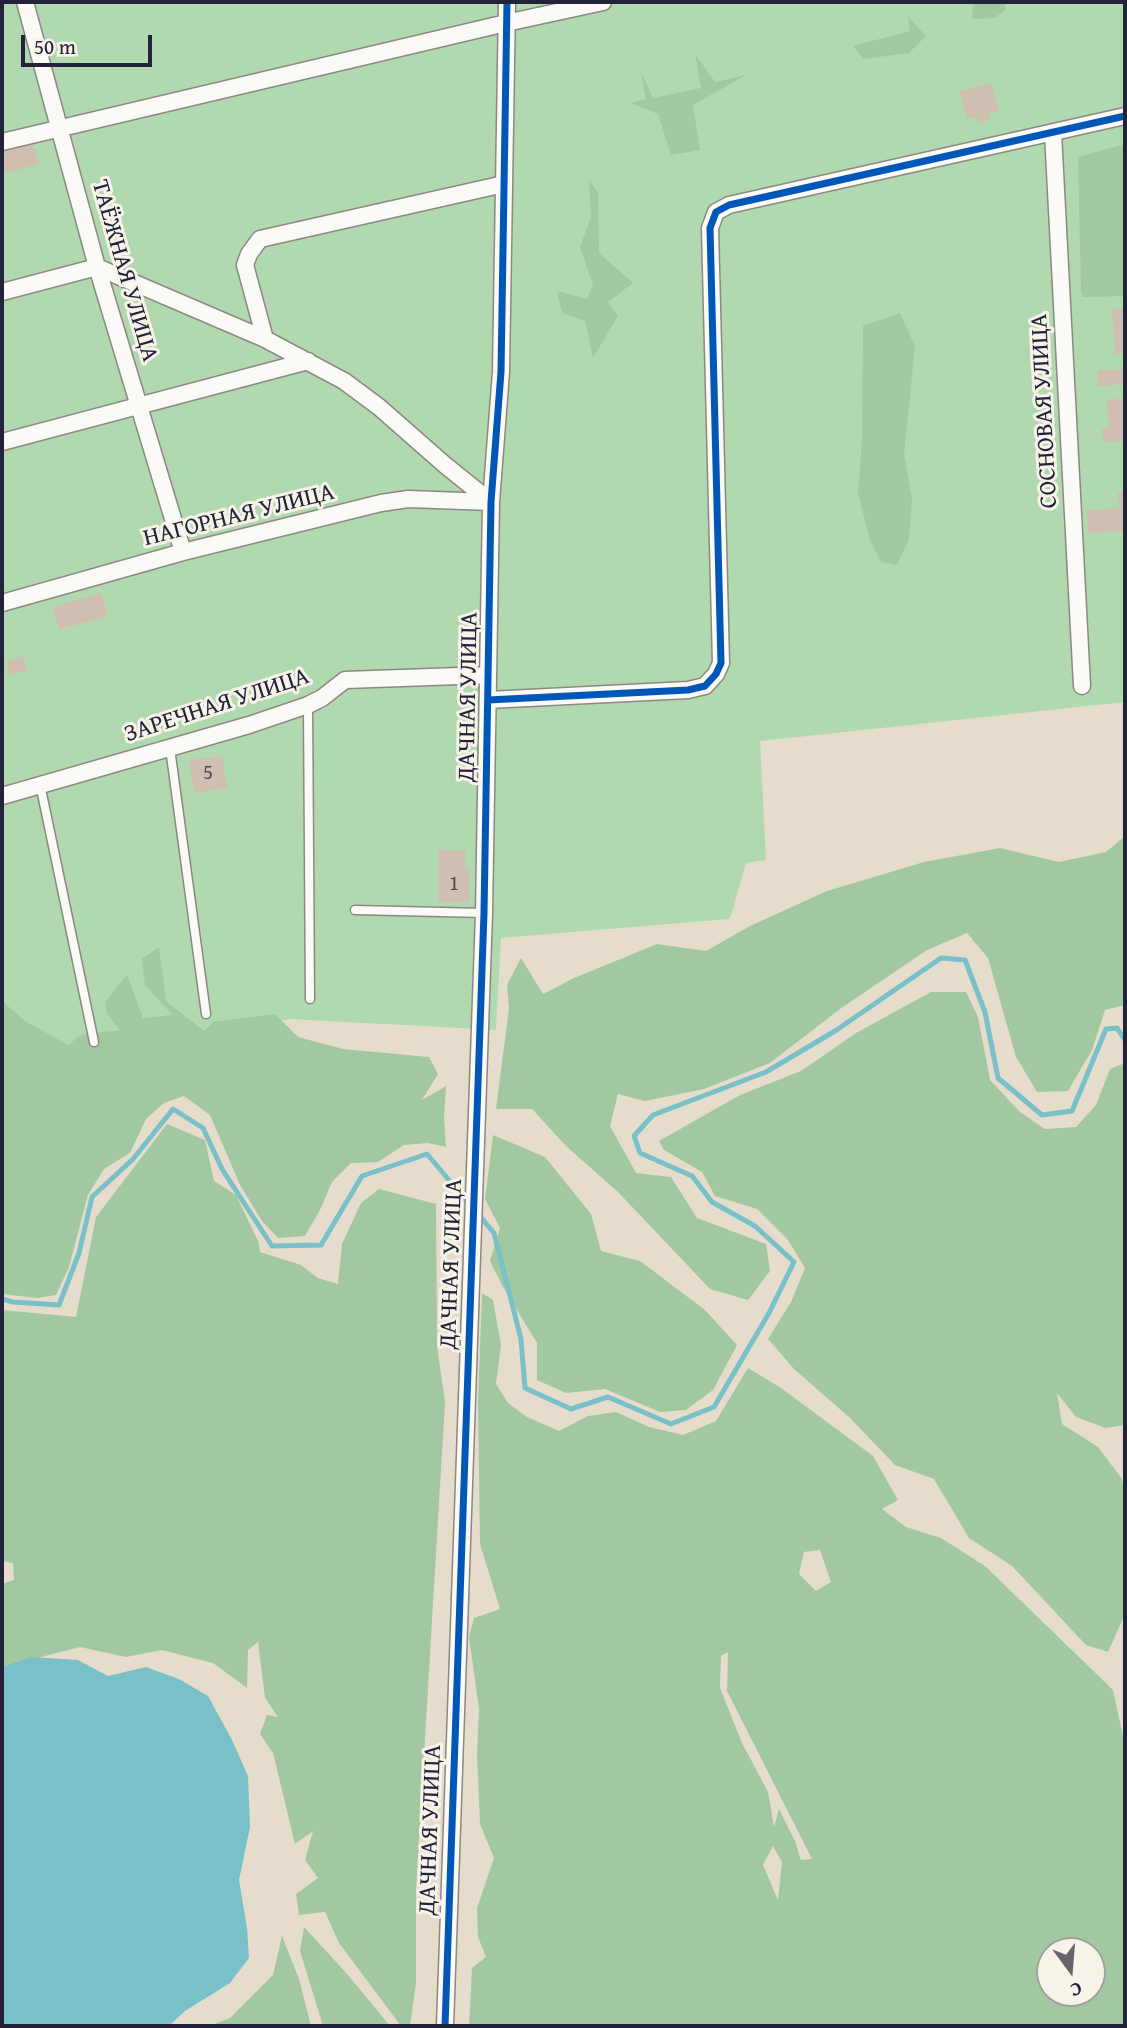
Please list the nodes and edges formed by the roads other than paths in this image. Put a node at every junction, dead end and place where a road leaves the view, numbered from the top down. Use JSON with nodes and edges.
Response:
{"nodes":[{"id":1,"x":25,"y":2,"type":"edge"},
{"id":2,"x":507,"y":2,"type":"edge"},
{"id":3,"x":603,"y":2,"type":"edge"},
{"id":4,"x":506,"y":23,"type":"junction"},
{"id":5,"x":1125,"y":116,"type":"edge"},
{"id":6,"x":61,"y":127,"type":"junction"},
{"id":7,"x":1053,"y":133,"type":"junction"},
{"id":8,"x":2,"y":142,"type":"edge"},
{"id":9,"x":504,"y":184,"type":"junction"},
{"id":10,"x":97,"y":267,"type":"junction"},
{"id":11,"x":2,"y":292,"type":"edge"},
{"id":12,"x":265,"y":339,"type":"junction"},
{"id":13,"x":308,"y":360,"type":"junction"},
{"id":14,"x":140,"y":405,"type":"junction"},
{"id":15,"x":2,"y":442,"type":"edge"},
{"id":16,"x":491,"y":502,"type":"junction"},
{"id":17,"x":183,"y":552,"type":"junction"},
{"id":18,"x":2,"y":604,"type":"edge"},
{"id":19,"x":488,"y":676,"type":"junction"},
{"id":20,"x":1082,"y":686,"type":"dead end"},
{"id":21,"x":488,"y":700,"type":"junction"},
{"id":22,"x":308,"y":705,"type":"junction"},
{"id":23,"x":170,"y":748,"type":"junction"},
{"id":24,"x":40,"y":784,"type":"junction"},
{"id":25,"x":2,"y":796,"type":"edge"},
{"id":26,"x":355,"y":910,"type":"dead end"},
{"id":27,"x":484,"y":913,"type":"junction"},
{"id":28,"x":310,"y":999,"type":"dead end"},
{"id":29,"x":206,"y":1014,"type":"dead end"},
{"id":30,"x":94,"y":1042,"type":"dead end"},
{"id":31,"x":445,"y":2026,"type":"edge"}],
"edges":[{"from":1,"to":6,"type":"street","name":"ТАЁЖНАЯ УЛИЦА"},
{"from":2,"to":4,"type":"street","name":"ДАЧНАЯ УЛИЦА"},
{"from":3,"to":4,"type":"street"},
{"from":4,"to":6,"type":"street"},
{"from":4,"to":9,"type":"street","name":"ДАЧНАЯ УЛИЦА"},
{"from":5,"to":7,"type":"street"},
{"from":6,"to":8,"type":"street"},
{"from":6,"to":10,"type":"street","name":"ТАЁЖНАЯ УЛИЦА"},
{"from":7,"to":20,"type":"street","name":"СОСНОВАЯ УЛИЦА"},
{"from":7,"to":21,"type":"street"},
{"from":9,"to":12,"type":"street"},
{"from":9,"to":16,"type":"street","name":"ДАЧНАЯ УЛИЦА"},
{"from":10,"to":11,"type":"street"},
{"from":10,"to":12,"type":"street"},
{"from":10,"to":14,"type":"street","name":"ТАЁЖНАЯ УЛИЦА"},
{"from":12,"to":13,"type":"street"},
{"from":13,"to":14,"type":"street"},
{"from":13,"to":16,"type":"street"},
{"from":14,"to":15,"type":"street"},
{"from":14,"to":17,"type":"street","name":"ТАЁЖНАЯ УЛИЦА"},
{"from":16,"to":17,"type":"street","name":"НАГОРНАЯ УЛИЦА"},
{"from":16,"to":19,"type":"street","name":"ДАЧНАЯ УЛИЦА"},
{"from":17,"to":18,"type":"street","name":"НАГОРНАЯ УЛИЦА"},
{"from":19,"to":21,"type":"street","name":"ДАЧНАЯ УЛИЦА"},
{"from":19,"to":22,"type":"street","name":"ЗАРЕЧНАЯ УЛИЦА"},
{"from":21,"to":27,"type":"street","name":"ДАЧНАЯ УЛИЦА"},
{"from":22,"to":23,"type":"street","name":"ЗАРЕЧНАЯ УЛИЦА"},
{"from":22,"to":28,"type":"lane"},
{"from":23,"to":24,"type":"street","name":"ЗАРЕЧНАЯ УЛИЦА"},
{"from":23,"to":29,"type":"lane"},
{"from":24,"to":25,"type":"street","name":"ЗАРЕЧНАЯ УЛИЦА"},
{"from":24,"to":30,"type":"lane"},
{"from":26,"to":27,"type":"lane"},
{"from":27,"to":31,"type":"street","name":"ДАЧНАЯ УЛИЦА"}]}
